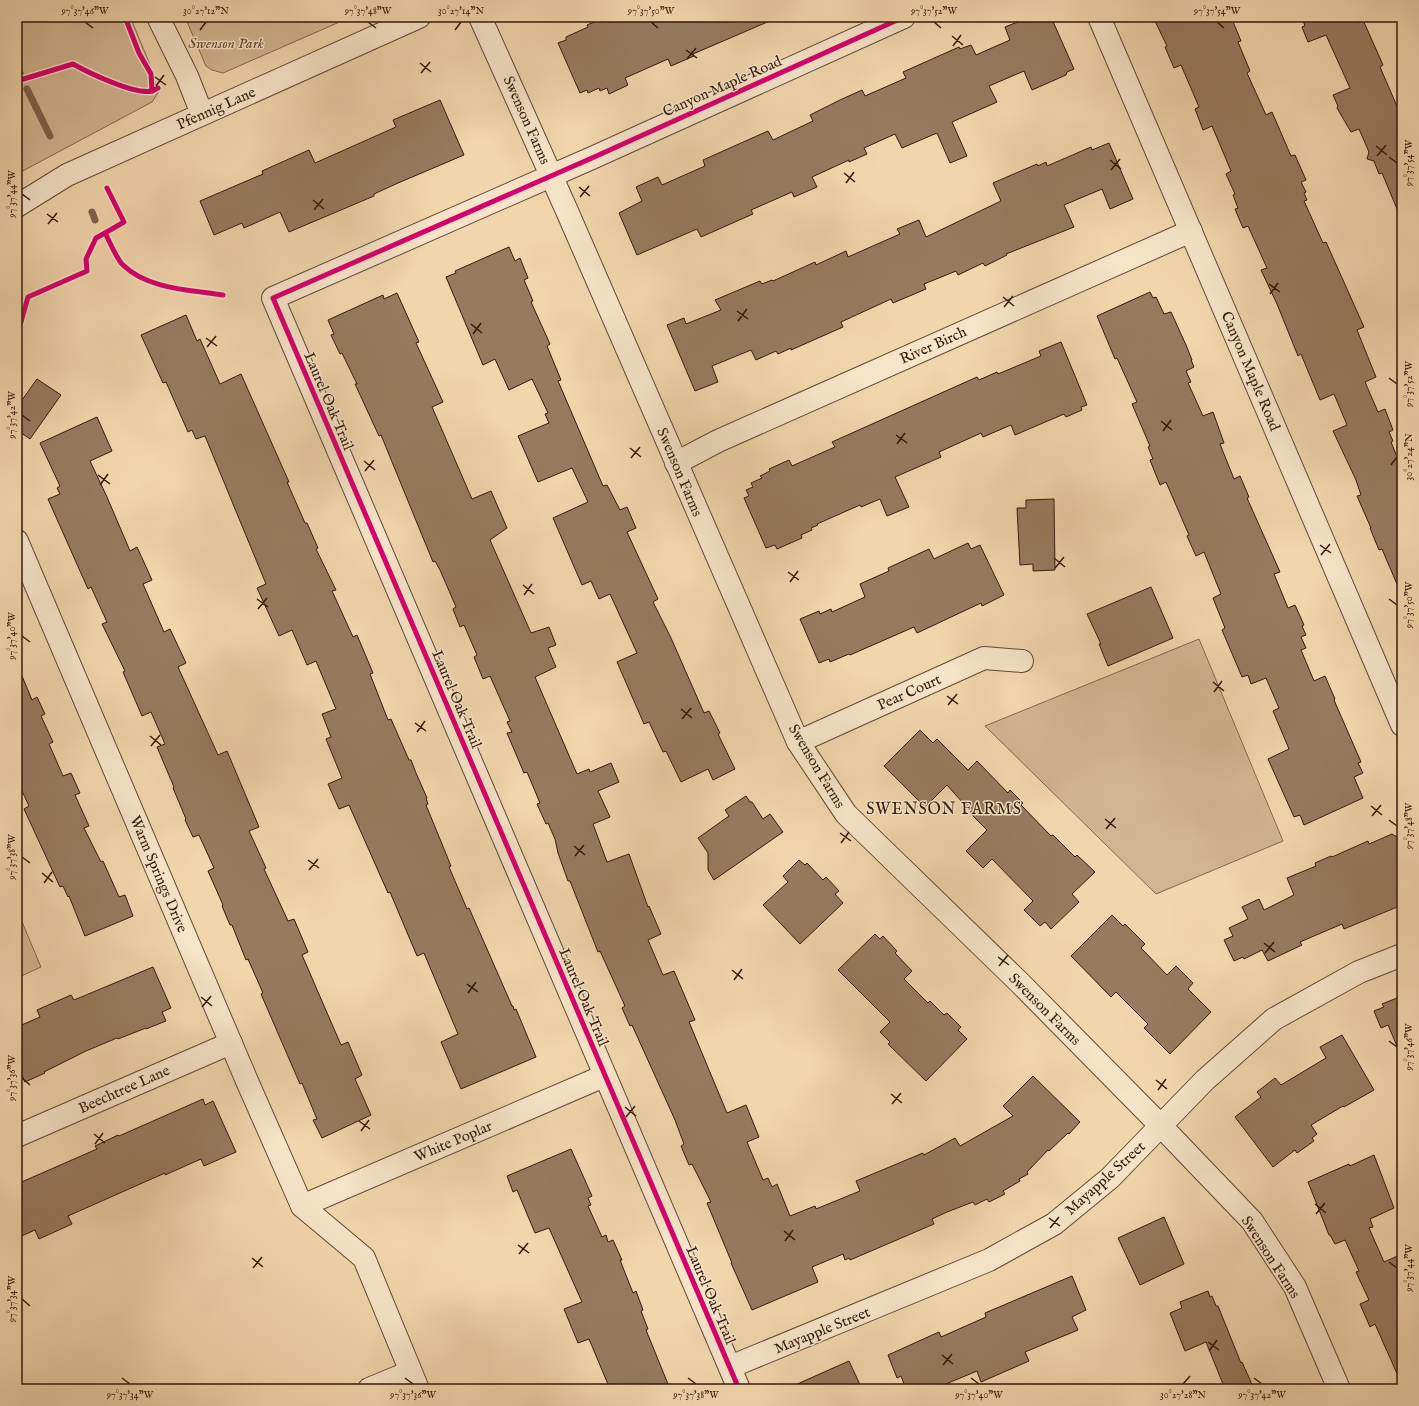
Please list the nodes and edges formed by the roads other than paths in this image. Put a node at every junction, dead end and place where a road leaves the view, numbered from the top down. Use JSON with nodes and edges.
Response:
{"nodes":[{"id":1,"x":158,"y":17,"type":"edge"},
{"id":2,"x":419,"y":17,"type":"edge"},
{"id":3,"x":480,"y":17,"type":"edge"},
{"id":4,"x":904,"y":17,"type":"edge"},
{"id":5,"x":1099,"y":17,"type":"edge"},
{"id":6,"x":202,"y":114,"type":"junction"},
{"id":7,"x":551,"y":176,"type":"junction"},
{"id":8,"x":17,"y":206,"type":"edge"},
{"id":9,"x":1191,"y":231,"type":"junction"},
{"id":10,"x":676,"y":463,"type":"junction"},
{"id":11,"x":17,"y":541,"type":"edge"},
{"id":12,"x":1022,"y":661,"type":"dead end"},
{"id":13,"x":1402,"y":725,"type":"edge"},
{"id":14,"x":798,"y":742,"type":"junction"},
{"id":15,"x":1402,"y":955,"type":"edge"},
{"id":16,"x":231,"y":1043,"type":"junction"},
{"id":17,"x":604,"y":1076,"type":"junction"},
{"id":18,"x":1161,"y":1126,"type":"junction"},
{"id":19,"x":17,"y":1136,"type":"edge"},
{"id":20,"x":302,"y":1206,"type":"junction"},
{"id":21,"x":730,"y":1367,"type":"junction"},
{"id":22,"x":414,"y":1380,"type":"edge"},
{"id":23,"x":369,"y":1389,"type":"edge"},
{"id":24,"x":739,"y":1389,"type":"edge"},
{"id":25,"x":1339,"y":1389,"type":"edge"}],
"edges":[{"from":1,"to":6,"type":"street"},
{"from":2,"to":6,"type":"street","name":"Pfennig Lane"},
{"from":3,"to":7,"type":"street","name":"Swenson Farms"},
{"from":4,"to":7,"type":"street","name":"Canyon Maple Road"},
{"from":5,"to":9,"type":"street","name":"Canyon Maple Road"},
{"from":6,"to":8,"type":"street","name":"Pfennig Lane"},
{"from":7,"to":10,"type":"street","name":"Swenson Farms"},
{"from":7,"to":17,"type":"street","name":"Laurel Oak Trail"},
{"from":9,"to":10,"type":"street","name":"River Birch"},
{"from":9,"to":13,"type":"street","name":"Canyon Maple Road"},
{"from":10,"to":14,"type":"street","name":"Swenson Farms"},
{"from":11,"to":16,"type":"street","name":"Warm Springs Drive"},
{"from":12,"to":14,"type":"street","name":"Pear Court"},
{"from":14,"to":18,"type":"street","name":"Swenson Farms"},
{"from":15,"to":18,"type":"street","name":"Mayapple Street"},
{"from":16,"to":19,"type":"street","name":"Beechtree Lane"},
{"from":16,"to":20,"type":"street","name":"Warm Springs Drive"},
{"from":17,"to":20,"type":"street","name":"White Poplar"},
{"from":17,"to":21,"type":"street","name":"Laurel Oak Trail"},
{"from":18,"to":21,"type":"street","name":"Mayapple Street"},
{"from":18,"to":25,"type":"street","name":"Swenson Farms"},
{"from":20,"to":22,"type":"street"},
{"from":21,"to":24,"type":"street","name":"Laurel Oak Trail"},
{"from":22,"to":23,"type":"street"}]}
